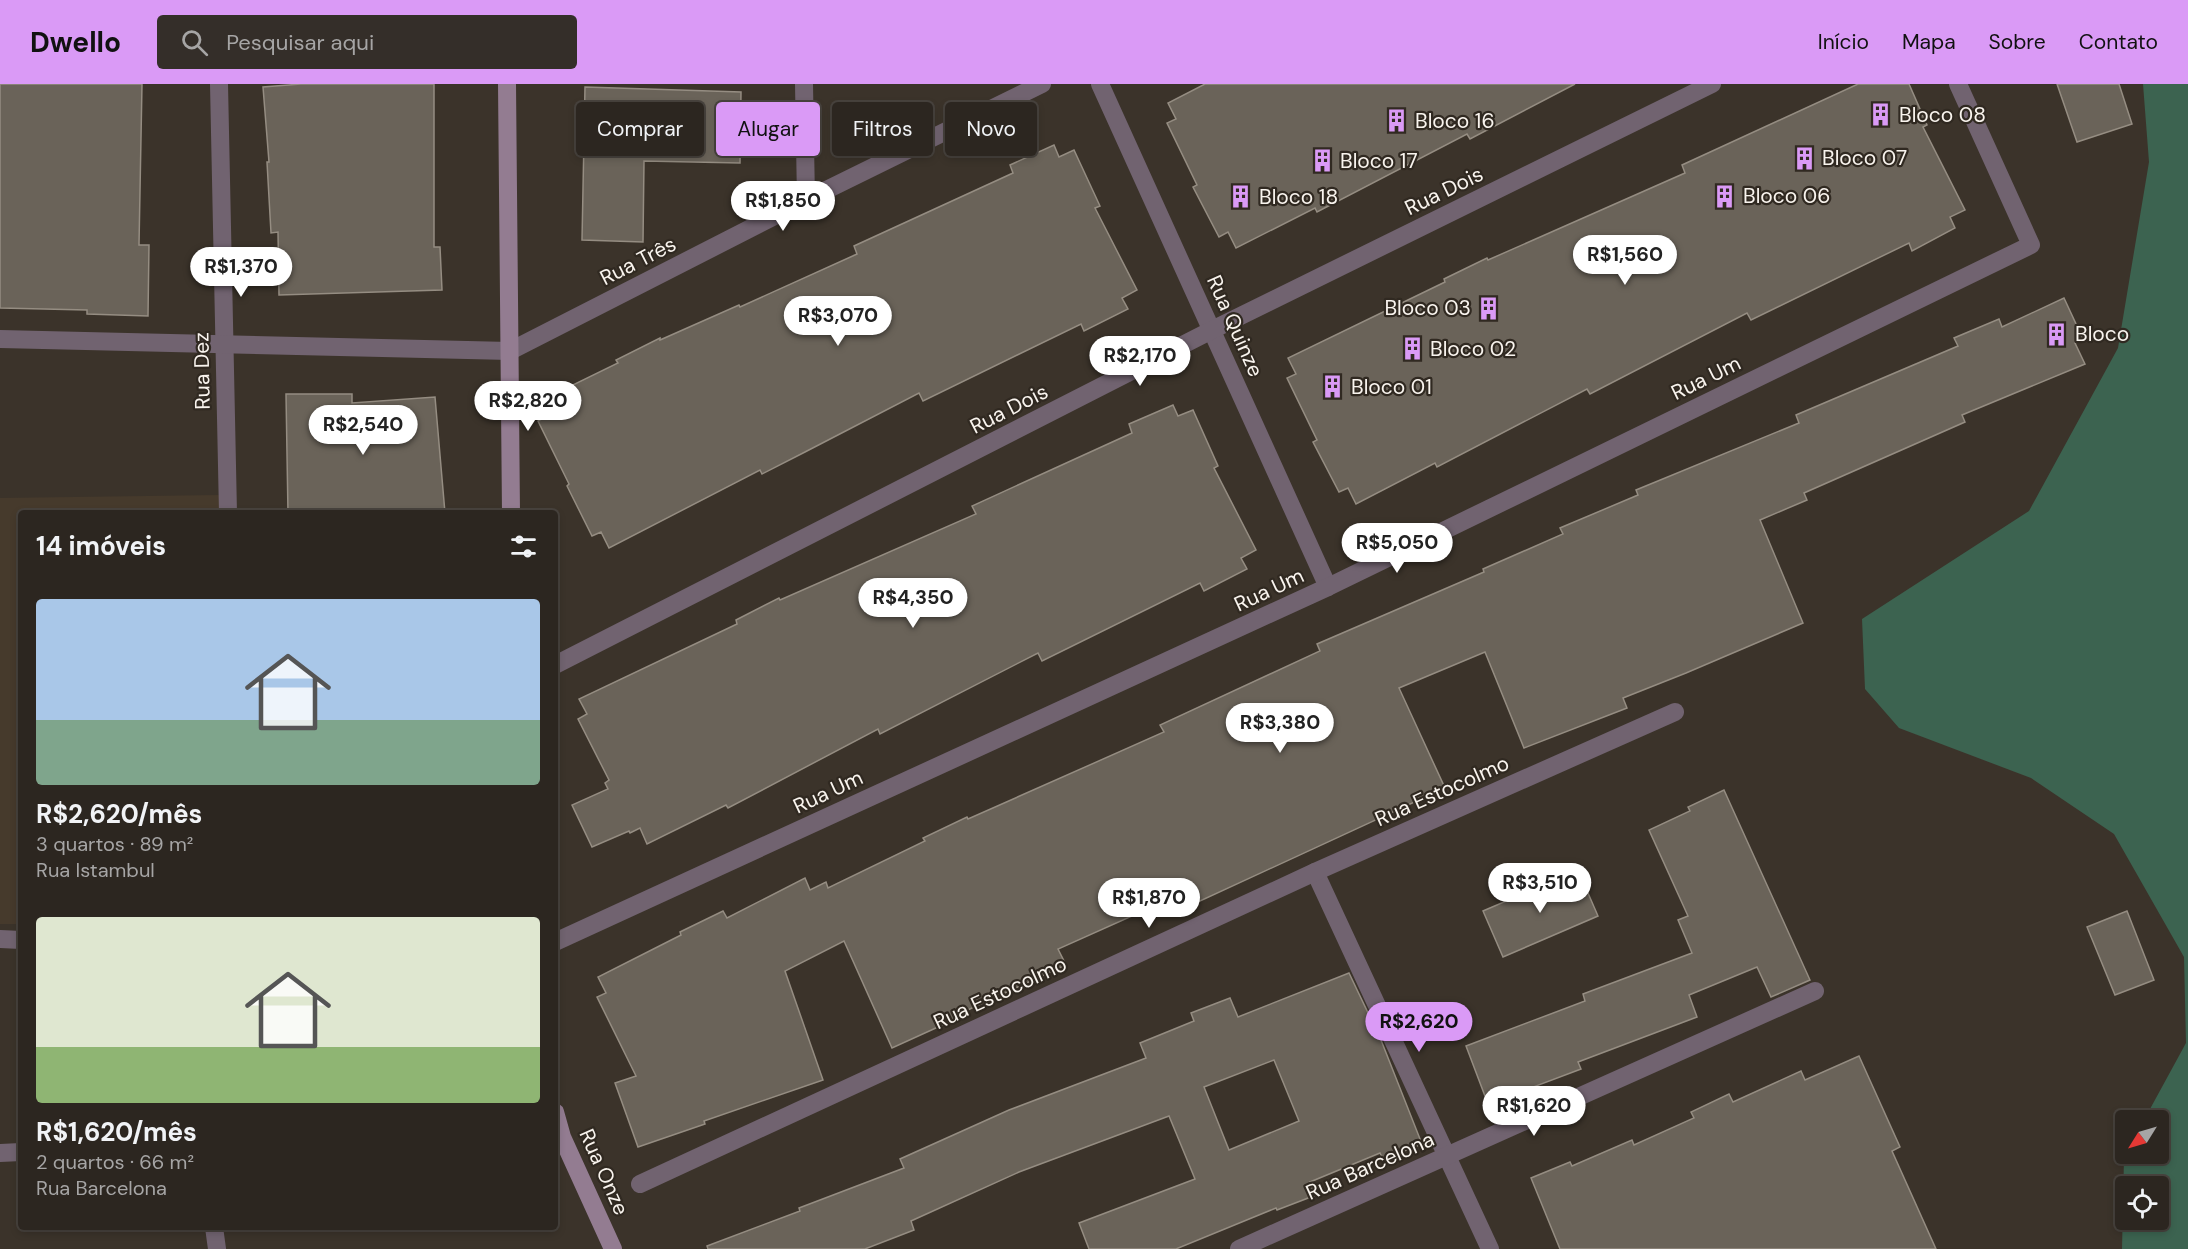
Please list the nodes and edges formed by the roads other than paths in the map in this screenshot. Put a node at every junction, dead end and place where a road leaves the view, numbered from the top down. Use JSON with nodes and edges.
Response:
{"nodes":[{"id":1,"x":219,"y":84,"type":"edge"},
{"id":2,"x":507,"y":84,"type":"edge"},
{"id":3,"x":804,"y":84,"type":"edge"},
{"id":4,"x":1042,"y":84,"type":"edge"},
{"id":5,"x":1100,"y":84,"type":"edge"},
{"id":6,"x":1712,"y":84,"type":"edge"},
{"id":7,"x":1958,"y":84,"type":"edge"},
{"id":8,"x":806,"y":200,"type":"junction"},
{"id":9,"x":1212,"y":330,"type":"junction"},
{"id":10,"x":0,"y":339,"type":"edge"},
{"id":11,"x":224,"y":345,"type":"junction"},
{"id":12,"x":510,"y":351,"type":"junction"},
{"id":13,"x":228,"y":510,"type":"edge"},
{"id":14,"x":511,"y":510,"type":"edge"},
{"id":15,"x":1329,"y":587,"type":"junction"},
{"id":16,"x":558,"y":663,"type":"edge"},
{"id":17,"x":1675,"y":712,"type":"dead end"},
{"id":18,"x":1315,"y":872,"type":"junction"},
{"id":19,"x":0,"y":939,"type":"edge"},
{"id":20,"x":18,"y":940,"type":"edge"},
{"id":21,"x":558,"y":941,"type":"edge"},
{"id":22,"x":1815,"y":991,"type":"dead end"},
{"id":23,"x":558,"y":1123,"type":"edge"},
{"id":24,"x":18,"y":1152,"type":"edge"},
{"id":25,"x":0,"y":1153,"type":"edge"},
{"id":26,"x":1446,"y":1156,"type":"junction"},
{"id":27,"x":640,"y":1184,"type":"dead end"},
{"id":28,"x":214,"y":1230,"type":"edge"},
{"id":29,"x":217,"y":1249,"type":"edge"},
{"id":30,"x":613,"y":1249,"type":"edge"},
{"id":31,"x":1239,"y":1249,"type":"edge"},
{"id":32,"x":1490,"y":1249,"type":"edge"}],
"edges":[{"from":1,"to":11,"type":"street","name":"Rua Dez"},
{"from":2,"to":12,"type":"street"},
{"from":3,"to":8,"type":"street"},
{"from":4,"to":8,"type":"street","name":"Rua Três"},
{"from":5,"to":9,"type":"street","name":"Rua Quinze"},
{"from":6,"to":9,"type":"street","name":"Rua Dois"},
{"from":7,"to":15,"type":"street","name":"Rua Um"},
{"from":8,"to":12,"type":"street","name":"Rua Três"},
{"from":9,"to":15,"type":"street","name":"Rua Quinze"},
{"from":9,"to":16,"type":"street","name":"Rua Dois"},
{"from":10,"to":11,"type":"street","name":"Rua Três"},
{"from":11,"to":12,"type":"street","name":"Rua Três"},
{"from":11,"to":13,"type":"street","name":"Rua Dez"},
{"from":12,"to":14,"type":"street"},
{"from":15,"to":21,"type":"street","name":"Rua Um"},
{"from":17,"to":18,"type":"street","name":"Rua Estocolmo"},
{"from":18,"to":26,"type":"street"},
{"from":18,"to":27,"type":"street","name":"Rua Estocolmo"},
{"from":19,"to":20,"type":"street"},
{"from":22,"to":26,"type":"street","name":"Rua Barcelona"},
{"from":23,"to":30,"type":"street","name":"Rua Onze"},
{"from":24,"to":25,"type":"street"},
{"from":26,"to":31,"type":"street","name":"Rua Barcelona"},
{"from":26,"to":32,"type":"street"},
{"from":28,"to":29,"type":"street"}]}
